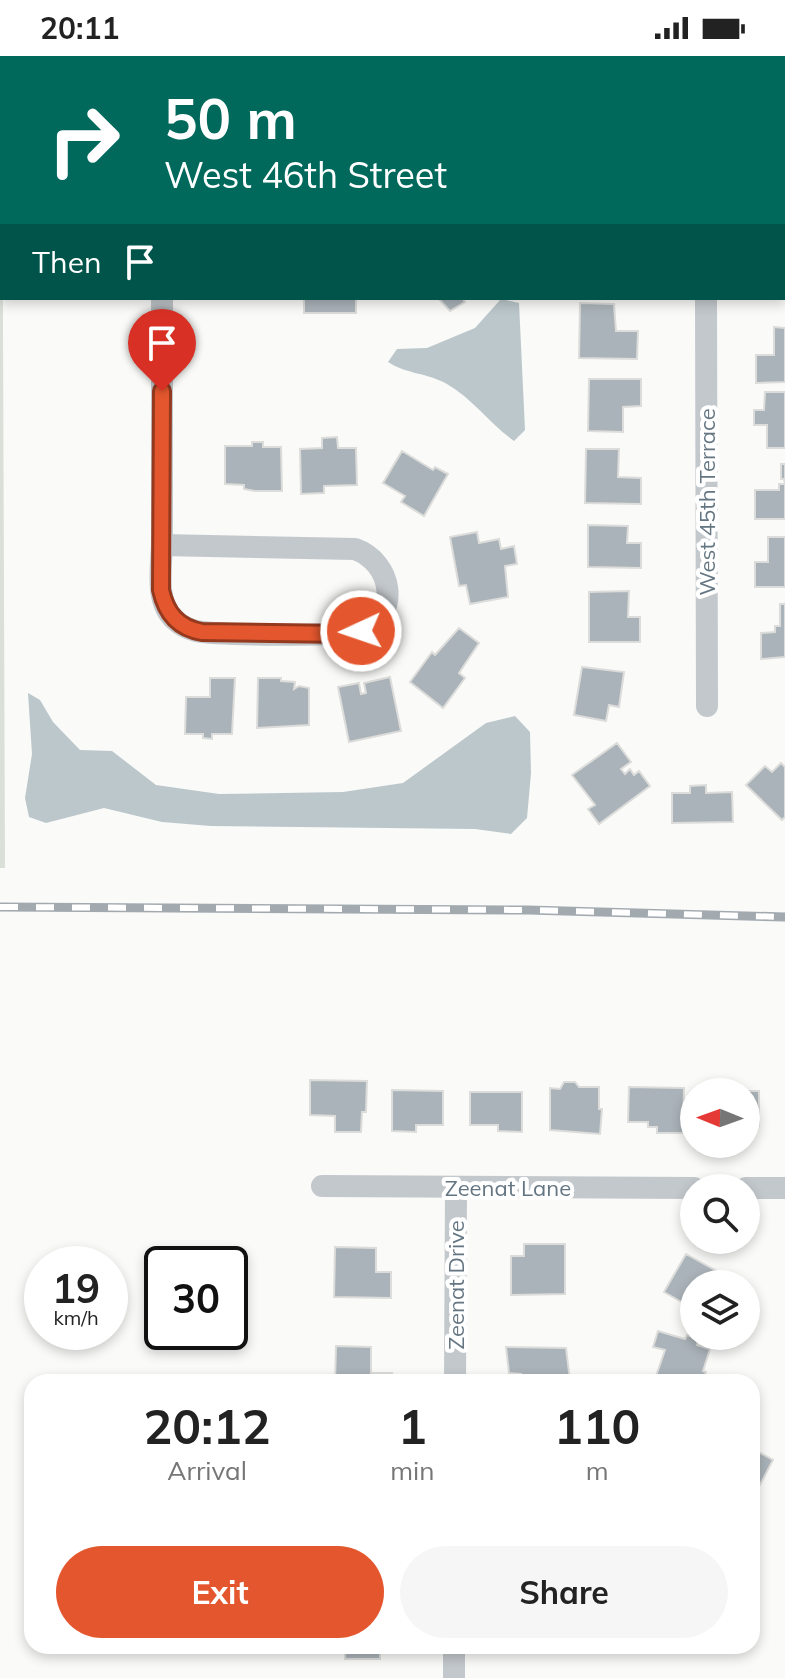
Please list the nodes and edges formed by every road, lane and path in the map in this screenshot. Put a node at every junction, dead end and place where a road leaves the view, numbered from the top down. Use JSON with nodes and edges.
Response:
{"nodes":[{"id":1,"x":162,"y":300,"type":"edge"},
{"id":2,"x":706,"y":300,"type":"edge"},
{"id":3,"x":162,"y":545,"type":"junction"},
{"id":4,"x":707,"y":706,"type":"dead end"},
{"id":5,"x":322,"y":1186,"type":"dead end"},
{"id":6,"x":456,"y":1188,"type":"junction"},
{"id":7,"x":680,"y":1188,"type":"edge"},
{"id":8,"x":760,"y":1188,"type":"edge"},
{"id":9,"x":785,"y":1188,"type":"edge"},
{"id":10,"x":455,"y":1374,"type":"edge"},
{"id":11,"x":454,"y":1654,"type":"edge"},
{"id":12,"x":454,"y":1678,"type":"edge"}],
"edges":[{"from":1,"to":3,"type":"street"},
{"from":2,"to":4,"type":"street","name":"West 45th Terrace"},
{"from":3,"to":3,"type":"street"},
{"from":5,"to":6,"type":"street","name":"Zeenat Lane"},
{"from":6,"to":7,"type":"street","name":"Zeenat Lane"},
{"from":6,"to":10,"type":"street","name":"Zeenat Drive"},
{"from":8,"to":9,"type":"street"},
{"from":11,"to":12,"type":"street"}]}
